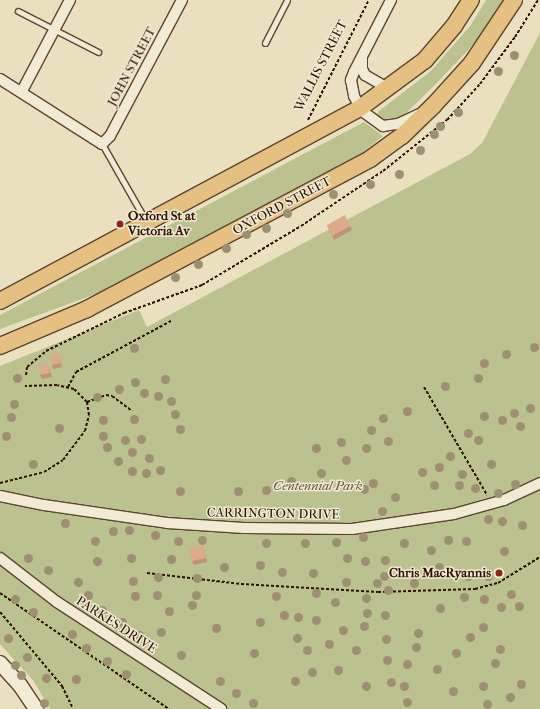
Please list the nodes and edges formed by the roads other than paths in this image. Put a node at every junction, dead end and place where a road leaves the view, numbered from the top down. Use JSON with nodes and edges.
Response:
{"nodes":[{"id":1,"x":70,"y":0,"type":"edge"},
{"id":2,"x":182,"y":0,"type":"edge"},
{"id":3,"x":287,"y":0,"type":"edge"},
{"id":4,"x":391,"y":0,"type":"edge"},
{"id":5,"x":471,"y":0,"type":"edge"},
{"id":6,"x":514,"y":0,"type":"edge"},
{"id":7,"x":18,"y":11,"type":"dead end"},
{"id":8,"x":54,"y":30,"type":"junction"},
{"id":9,"x":265,"y":44,"type":"dead end"},
{"id":10,"x":98,"y":52,"type":"dead end"},
{"id":11,"x":362,"y":57,"type":"junction"},
{"id":12,"x":1,"y":83,"type":"edge"},
{"id":13,"x":389,"y":89,"type":"junction"},
{"id":14,"x":22,"y":91,"type":"junction"},
{"id":15,"x":433,"y":106,"type":"junction"},
{"id":16,"x":360,"y":108,"type":"junction"},
{"id":17,"x":102,"y":144,"type":"junction"},
{"id":18,"x":148,"y":224,"type":"junction"},
{"id":19,"x":0,"y":301,"type":"edge"},
{"id":20,"x":4,"y":345,"type":"edge"},
{"id":21,"x":540,"y":482,"type":"edge"},
{"id":22,"x":0,"y":496,"type":"edge"},
{"id":23,"x":0,"y":558,"type":"edge"},
{"id":24,"x":0,"y":663,"type":"edge"},
{"id":25,"x":36,"y":709,"type":"edge"},
{"id":26,"x":221,"y":709,"type":"edge"}],
"edges":[{"from":1,"to":8,"type":"street"},
{"from":2,"to":17,"type":"street","name":"JOHN STREET"},
{"from":3,"to":9,"type":"lane"},
{"from":4,"to":11,"type":"street"},
{"from":5,"to":13,"type":"main road"},
{"from":6,"to":15,"type":"main road","name":"OXFORD STREET"},
{"from":7,"to":8,"type":"lane"},
{"from":8,"to":10,"type":"lane"},
{"from":8,"to":14,"type":"street"},
{"from":11,"to":13,"type":"street"},
{"from":11,"to":16,"type":"street"},
{"from":12,"to":14,"type":"street"},
{"from":13,"to":16,"type":"main road"},
{"from":14,"to":17,"type":"street"},
{"from":15,"to":16,"type":"street"},
{"from":15,"to":20,"type":"main road","name":"OXFORD STREET"},
{"from":16,"to":18,"type":"main road"},
{"from":17,"to":18,"type":"lane"},
{"from":18,"to":19,"type":"main road"},
{"from":21,"to":22,"type":"street","name":"CARRINGTON DRIVE"},
{"from":23,"to":26,"type":"street","name":"PARKES DRIVE"},
{"from":24,"to":25,"type":"street"}]}
